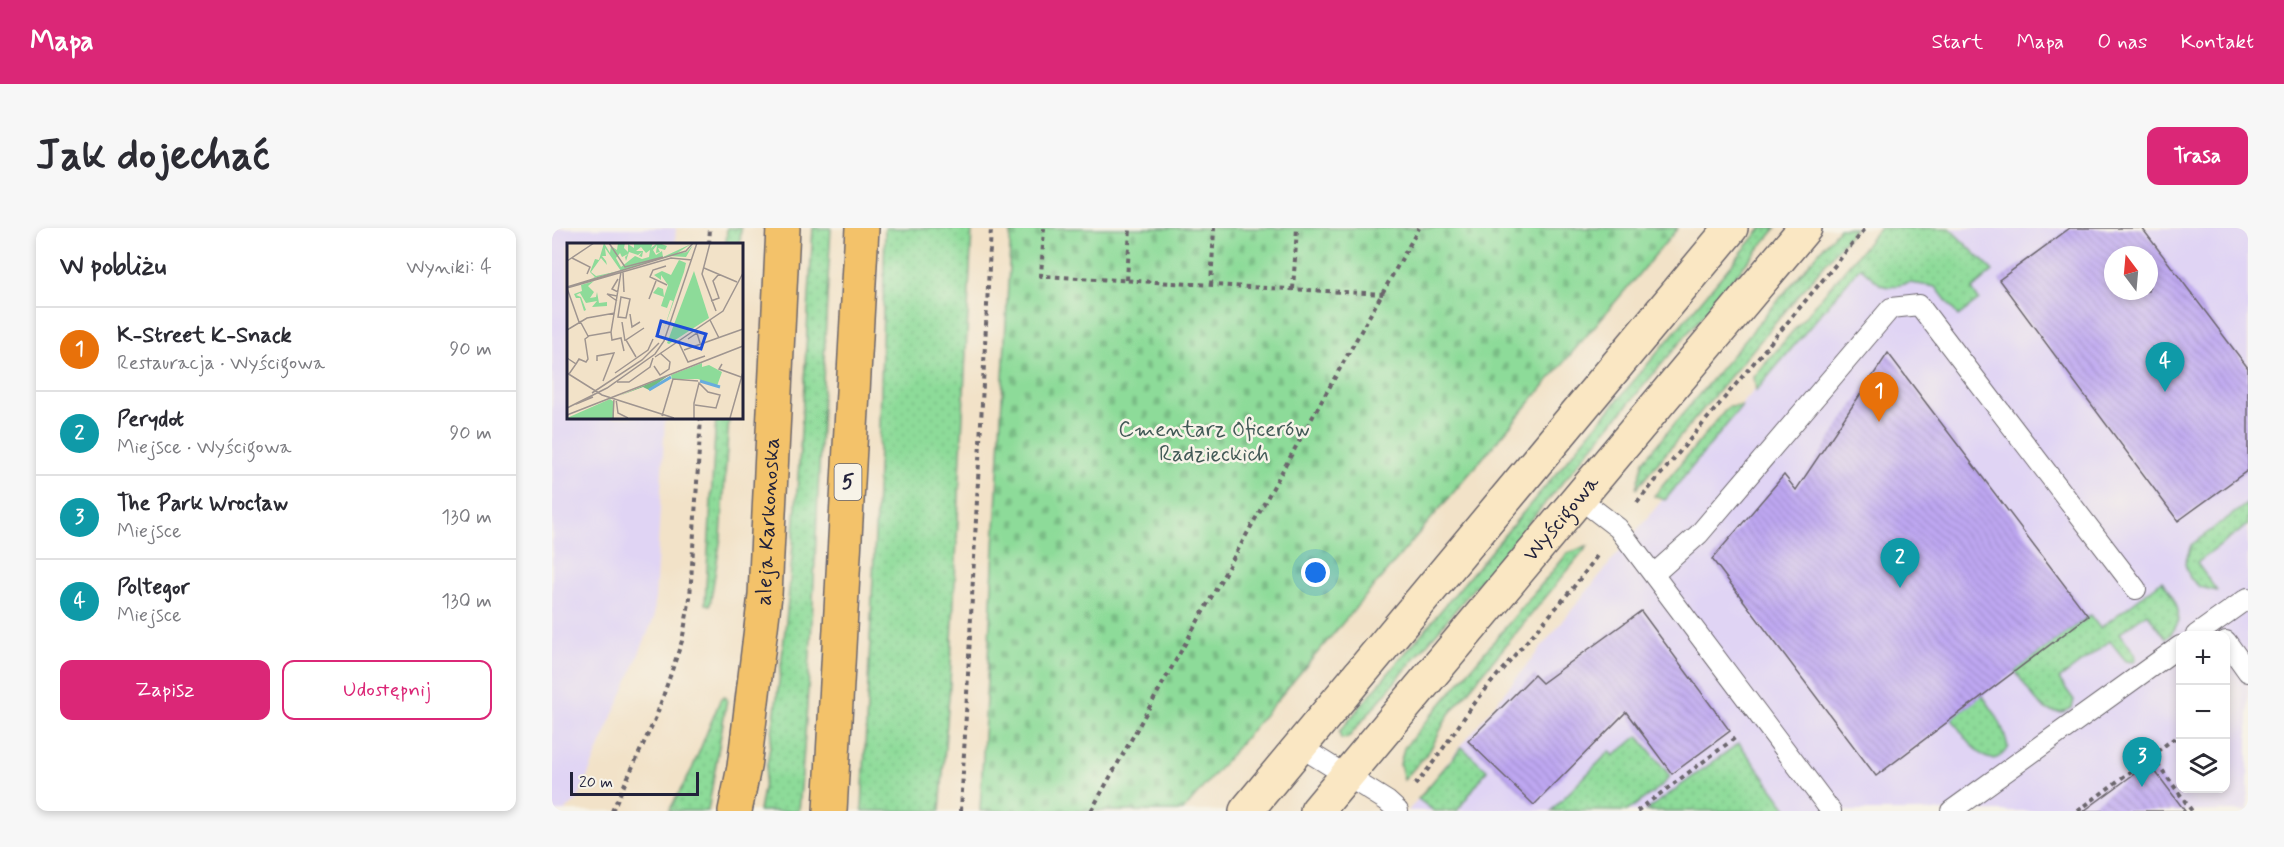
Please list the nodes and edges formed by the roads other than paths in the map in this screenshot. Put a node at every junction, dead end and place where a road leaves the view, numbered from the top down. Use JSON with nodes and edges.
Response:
{"nodes":[{"id":1,"x":783,"y":228,"type":"edge"},
{"id":2,"x":862,"y":228,"type":"edge"},
{"id":3,"x":1731,"y":228,"type":"edge"},
{"id":4,"x":1805,"y":228,"type":"edge"},
{"id":5,"x":1579,"y":498,"type":"junction"},
{"id":6,"x":1654,"y":574,"type":"junction"},
{"id":7,"x":2136,"y":589,"type":"dead end"},
{"id":8,"x":2248,"y":598,"type":"edge"},
{"id":9,"x":2217,"y":629,"type":"edge"},
{"id":10,"x":2230,"y":646,"type":"edge"},
{"id":11,"x":2176,"y":650,"type":"edge"},
{"id":12,"x":2248,"y":672,"type":"edge"},
{"id":13,"x":1299,"y":746,"type":"junction"},
{"id":14,"x":1347,"y":775,"type":"junction"},
{"id":15,"x":735,"y":811,"type":"edge"},
{"id":16,"x":830,"y":811,"type":"edge"},
{"id":17,"x":1246,"y":811,"type":"edge"},
{"id":18,"x":1317,"y":811,"type":"edge"},
{"id":19,"x":1398,"y":811,"type":"edge"},
{"id":20,"x":1831,"y":811,"type":"edge"},
{"id":21,"x":1951,"y":811,"type":"edge"}],
"edges":[{"from":1,"to":15,"type":"main road","name":"aleja Karkonoska"},
{"from":2,"to":16,"type":"main road","number":"5"},
{"from":3,"to":13,"type":"main road"},
{"from":4,"to":5,"type":"main road","name":"Wyścigowa"},
{"from":5,"to":6,"type":"lane"},
{"from":5,"to":14,"type":"main road","name":"Wyścigowa"},
{"from":6,"to":7,"type":"lane"},
{"from":6,"to":20,"type":"lane"},
{"from":8,"to":9,"type":"lane"},
{"from":10,"to":12,"type":"lane"},
{"from":11,"to":21,"type":"lane"},
{"from":13,"to":14,"type":"lane"},
{"from":13,"to":17,"type":"main road"},
{"from":14,"to":18,"type":"main road","name":"Wyścigowa"},
{"from":14,"to":19,"type":"lane"}]}
